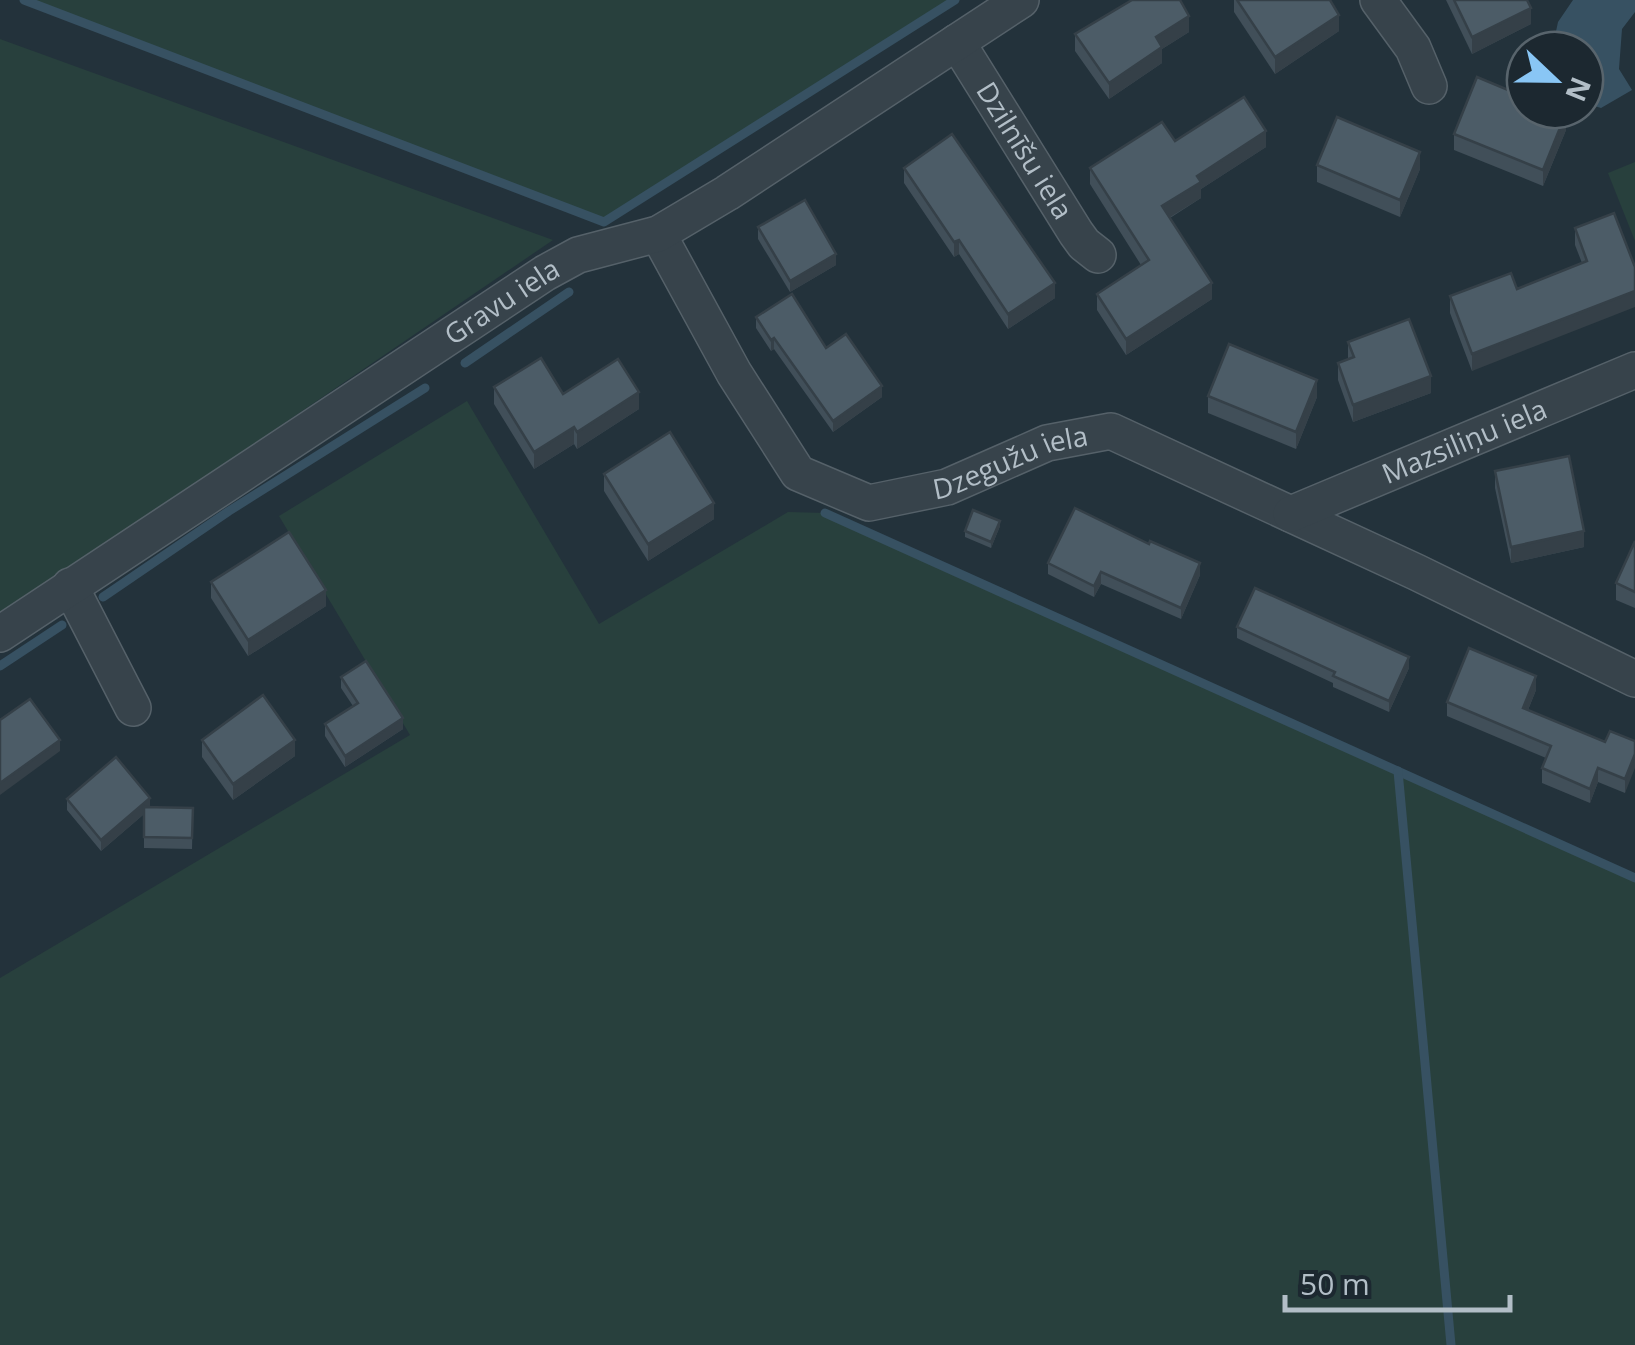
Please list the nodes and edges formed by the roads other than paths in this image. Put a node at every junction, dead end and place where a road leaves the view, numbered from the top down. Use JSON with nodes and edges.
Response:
{"nodes":[{"id":1,"x":1021,"y":0,"type":"edge"},
{"id":2,"x":1378,"y":0,"type":"edge"},
{"id":3,"x":957,"y":42,"type":"junction"},
{"id":4,"x":1429,"y":86,"type":"dead end"},
{"id":5,"x":658,"y":234,"type":"junction"},
{"id":6,"x":1098,"y":255,"type":"dead end"},
{"id":7,"x":1635,"y":370,"type":"edge"},
{"id":8,"x":1291,"y":514,"type":"junction"},
{"id":9,"x":70,"y":586,"type":"junction"},
{"id":10,"x":0,"y":634,"type":"edge"},
{"id":11,"x":1635,"y":679,"type":"edge"},
{"id":12,"x":133,"y":708,"type":"dead end"}],
"edges":[{"from":1,"to":3,"type":"street","name":"Gravu iela"},
{"from":2,"to":4,"type":"street"},
{"from":3,"to":5,"type":"street","name":"Gravu iela"},
{"from":3,"to":6,"type":"street","name":"Dzilnīšu iela"},
{"from":5,"to":8,"type":"street","name":"Dzegužu iela"},
{"from":5,"to":9,"type":"street","name":"Gravu iela"},
{"from":7,"to":8,"type":"street","name":"Mazsiliņu iela"},
{"from":8,"to":11,"type":"street","name":"Dzegužu iela"},
{"from":9,"to":10,"type":"street","name":"Gravu iela"},
{"from":9,"to":12,"type":"street"}]}
